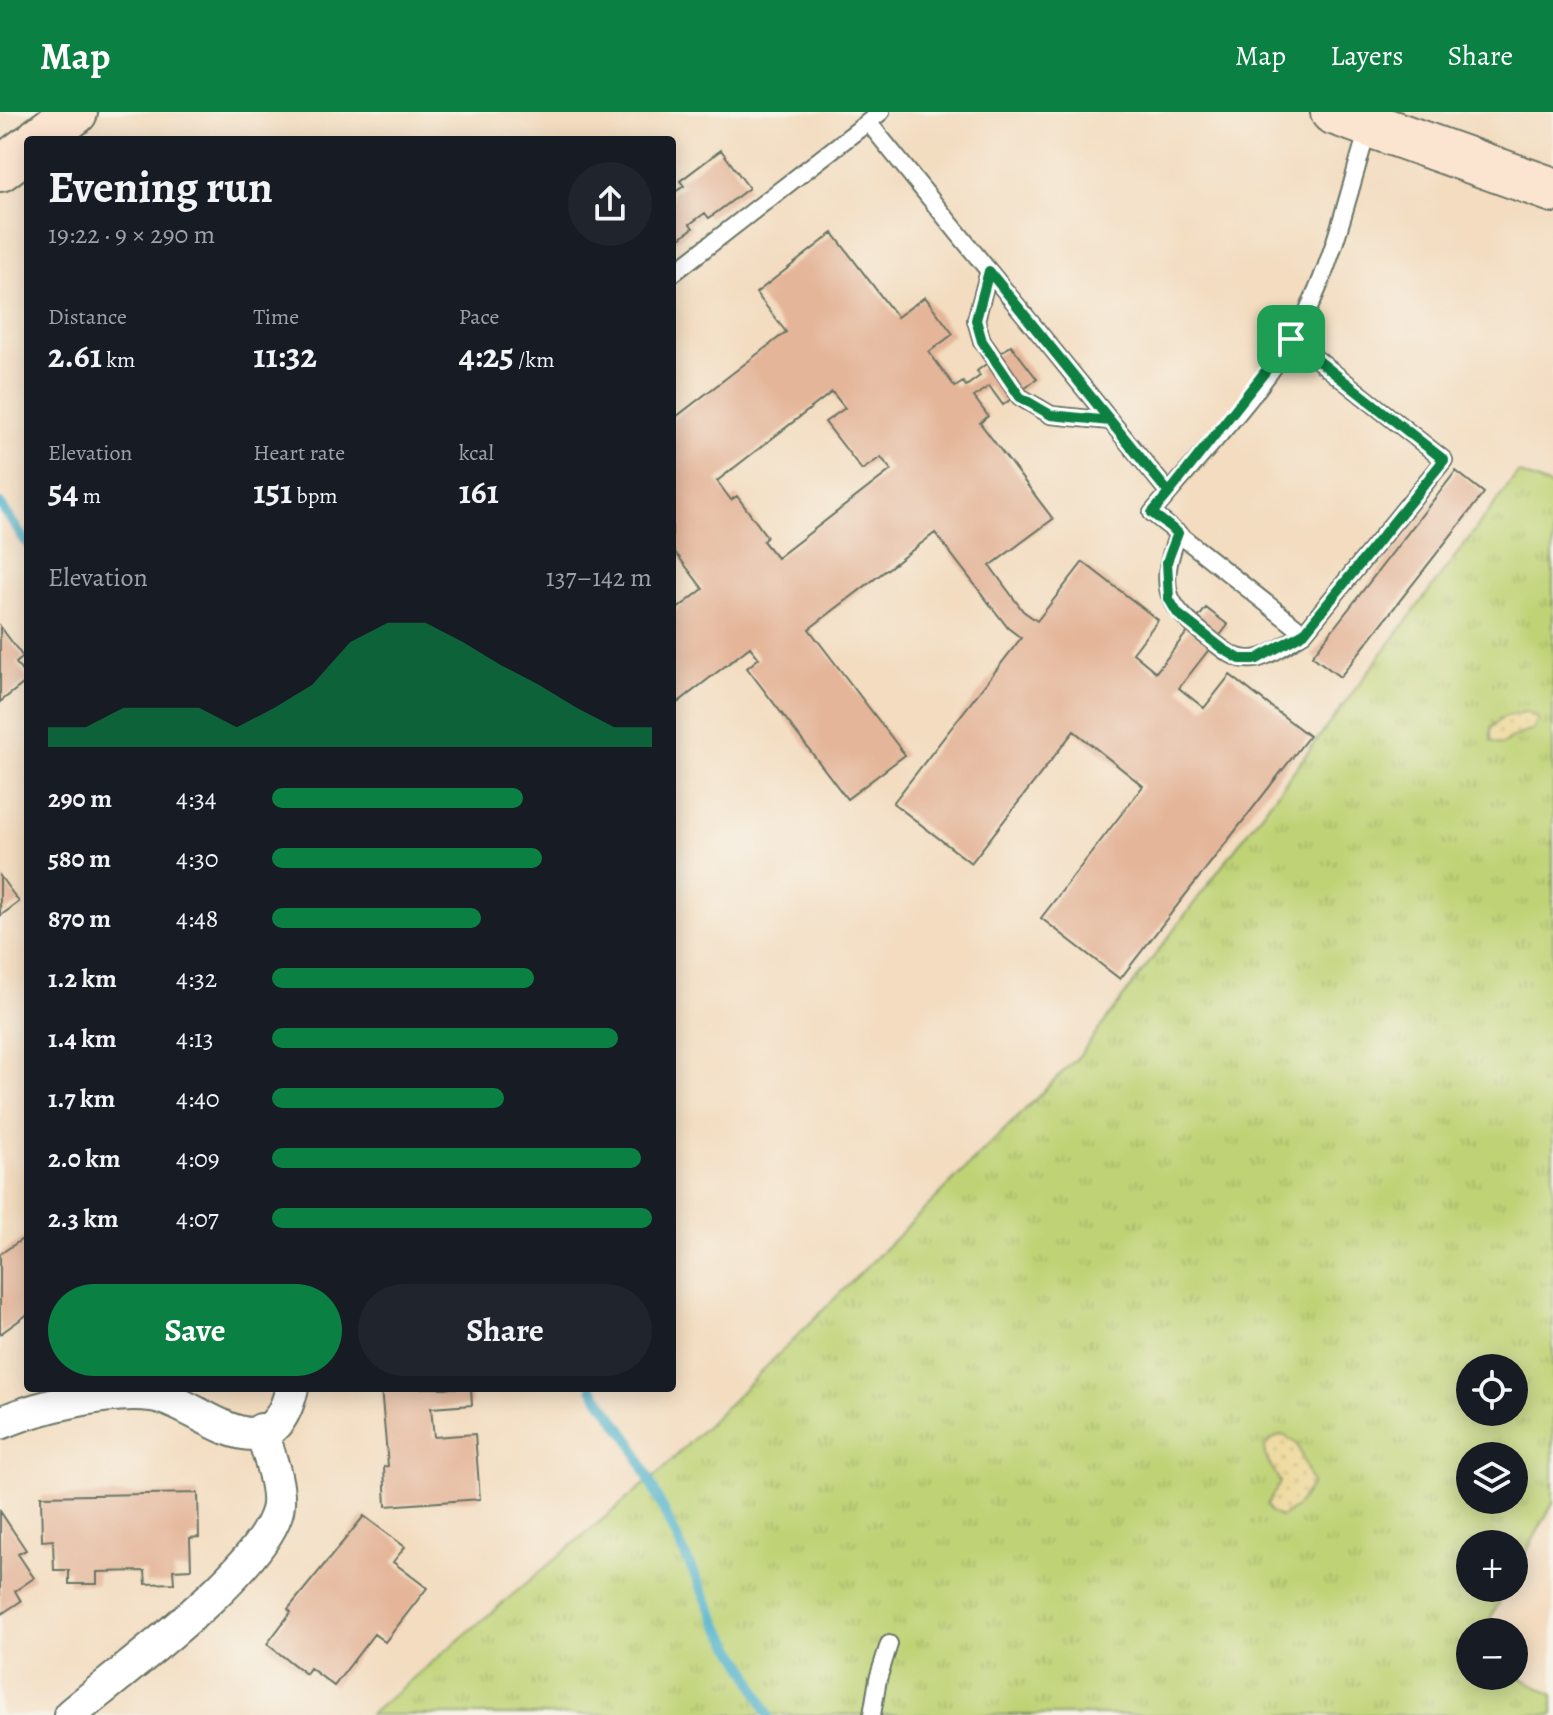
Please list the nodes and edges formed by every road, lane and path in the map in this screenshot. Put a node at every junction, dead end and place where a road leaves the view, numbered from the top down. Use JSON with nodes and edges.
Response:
{"nodes":[{"id":1,"x":75,"y":112,"type":"edge"},
{"id":2,"x":874,"y":117,"type":"edge"},
{"id":3,"x":1352,"y":118,"type":"edge"},
{"id":4,"x":43,"y":136,"type":"edge"},
{"id":5,"x":24,"y":151,"type":"edge"},
{"id":6,"x":0,"y":169,"type":"edge"},
{"id":7,"x":1553,"y":190,"type":"edge"},
{"id":8,"x":676,"y":271,"type":"edge"},
{"id":9,"x":989,"y":271,"type":"junction"},
{"id":10,"x":1291,"y":339,"type":"junction"},
{"id":11,"x":1110,"y":421,"type":"junction"},
{"id":12,"x":1169,"y":493,"type":"junction"},
{"id":13,"x":1178,"y":533,"type":"junction"},
{"id":14,"x":1304,"y":633,"type":"junction"},
{"id":15,"x":158,"y":1392,"type":"edge"},
{"id":16,"x":291,"y":1392,"type":"edge"},
{"id":17,"x":0,"y":1423,"type":"edge"},
{"id":18,"x":261,"y":1430,"type":"junction"},
{"id":19,"x":889,"y":1644,"type":"dead end"},
{"id":20,"x":70,"y":1715,"type":"edge"},
{"id":21,"x":872,"y":1715,"type":"edge"}],
"edges":[{"from":1,"to":4,"type":"street"},
{"from":2,"to":8,"type":"lane"},
{"from":2,"to":9,"type":"lane"},
{"from":3,"to":7,"type":"street"},
{"from":3,"to":10,"type":"lane"},
{"from":5,"to":6,"type":"street"},
{"from":9,"to":11,"type":"lane"},
{"from":9,"to":11,"type":"lane"},
{"from":10,"to":12,"type":"lane"},
{"from":10,"to":14,"type":"lane"},
{"from":11,"to":12,"type":"lane"},
{"from":12,"to":13,"type":"lane"},
{"from":13,"to":14,"type":"lane"},
{"from":13,"to":14,"type":"lane"},
{"from":15,"to":17,"type":"street"},
{"from":15,"to":18,"type":"street"},
{"from":16,"to":18,"type":"street"},
{"from":18,"to":20,"type":"street"},
{"from":19,"to":21,"type":"lane"}]}
